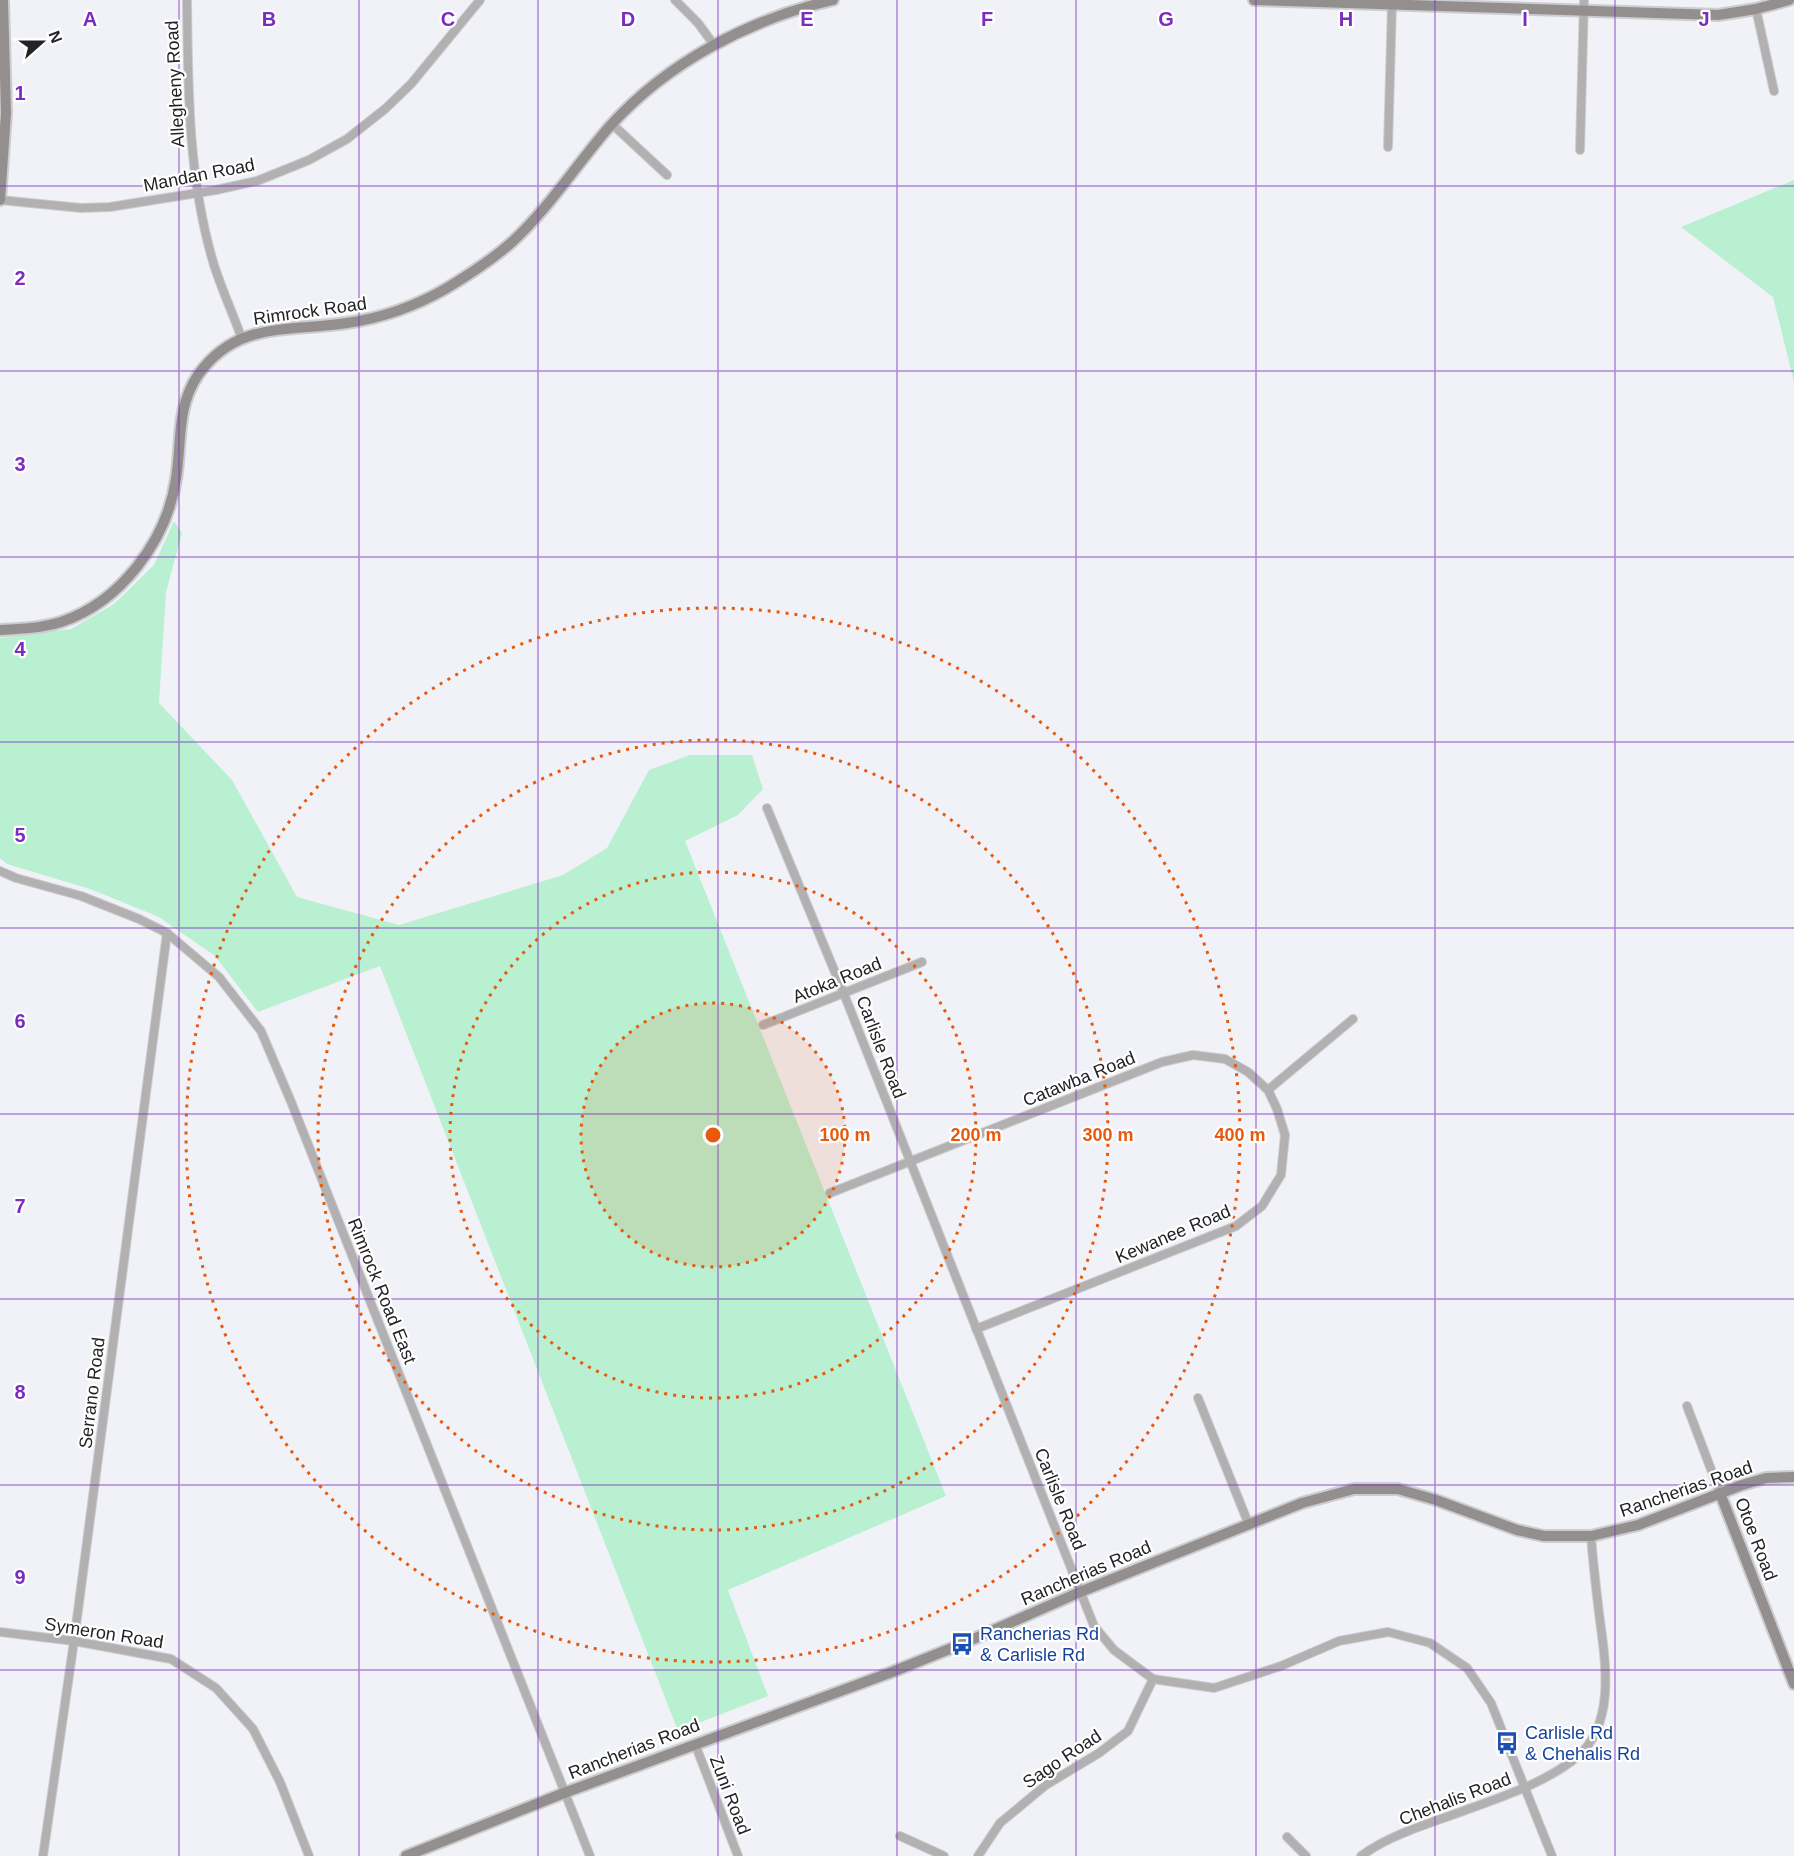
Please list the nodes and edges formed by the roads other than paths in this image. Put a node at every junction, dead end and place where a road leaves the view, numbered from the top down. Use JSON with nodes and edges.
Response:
{"nodes":[{"id":1,"x":3,"y":0,"type":"edge"},
{"id":2,"x":187,"y":0,"type":"edge"},
{"id":3,"x":480,"y":0,"type":"edge"},
{"id":4,"x":675,"y":0,"type":"edge"},
{"id":5,"x":833,"y":0,"type":"edge"},
{"id":6,"x":1254,"y":0,"type":"edge"},
{"id":7,"x":1789,"y":0,"type":"edge"},
{"id":8,"x":1392,"y":4,"type":"junction"},
{"id":9,"x":1583,"y":5,"type":"edge"},
{"id":10,"x":1756,"y":9,"type":"junction"},
{"id":11,"x":714,"y":45,"type":"junction"},
{"id":12,"x":1774,"y":91,"type":"dead end"},
{"id":13,"x":612,"y":124,"type":"junction"},
{"id":14,"x":1388,"y":147,"type":"dead end"},
{"id":15,"x":1580,"y":150,"type":"dead end"},
{"id":16,"x":667,"y":175,"type":"dead end"},
{"id":17,"x":198,"y":192,"type":"junction"},
{"id":18,"x":0,"y":200,"type":"edge"},
{"id":19,"x":242,"y":339,"type":"junction"},
{"id":20,"x":0,"y":630,"type":"edge"},
{"id":21,"x":766,"y":808,"type":"dead end"},
{"id":22,"x":0,"y":871,"type":"edge"},
{"id":23,"x":167,"y":933,"type":"junction"},
{"id":24,"x":922,"y":962,"type":"dead end"},
{"id":25,"x":844,"y":994,"type":"junction"},
{"id":26,"x":1353,"y":1019,"type":"dead end"},
{"id":27,"x":763,"y":1025,"type":"dead end"},
{"id":28,"x":1268,"y":1090,"type":"junction"},
{"id":29,"x":910,"y":1162,"type":"junction"},
{"id":30,"x":830,"y":1193,"type":"dead end"},
{"id":31,"x":976,"y":1329,"type":"junction"},
{"id":32,"x":1198,"y":1398,"type":"dead end"},
{"id":33,"x":1687,"y":1406,"type":"dead end"},
{"id":34,"x":1794,"y":1477,"type":"edge"},
{"id":35,"x":1720,"y":1493,"type":"junction"},
{"id":36,"x":1249,"y":1525,"type":"junction"},
{"id":37,"x":1591,"y":1536,"type":"junction"},
{"id":38,"x":1080,"y":1592,"type":"junction"},
{"id":39,"x":0,"y":1632,"type":"edge"},
{"id":40,"x":74,"y":1641,"type":"junction"},
{"id":41,"x":1153,"y":1679,"type":"junction"},
{"id":42,"x":1794,"y":1684,"type":"edge"},
{"id":43,"x":695,"y":1744,"type":"junction"},
{"id":44,"x":1525,"y":1788,"type":"junction"},
{"id":45,"x":564,"y":1793,"type":"junction"},
{"id":46,"x":900,"y":1836,"type":"dead end"},
{"id":47,"x":1287,"y":1837,"type":"dead end"},
{"id":48,"x":43,"y":1856,"type":"edge"},
{"id":49,"x":309,"y":1856,"type":"edge"},
{"id":50,"x":406,"y":1856,"type":"edge"},
{"id":51,"x":590,"y":1856,"type":"edge"},
{"id":52,"x":738,"y":1856,"type":"edge"},
{"id":53,"x":944,"y":1856,"type":"edge"},
{"id":54,"x":978,"y":1856,"type":"edge"},
{"id":55,"x":1306,"y":1856,"type":"edge"},
{"id":56,"x":1361,"y":1856,"type":"edge"},
{"id":57,"x":1552,"y":1856,"type":"edge"}],
"edges":[{"from":1,"to":18,"type":"street"},
{"from":2,"to":17,"type":"street","name":"Allegheny Road"},
{"from":3,"to":17,"type":"street","name":"Mandan Road"},
{"from":4,"to":11,"type":"street"},
{"from":5,"to":11,"type":"street","name":"Rimrock Road"},
{"from":6,"to":8,"type":"street"},
{"from":7,"to":10,"type":"street"},
{"from":8,"to":9,"type":"street"},
{"from":8,"to":14,"type":"street"},
{"from":9,"to":10,"type":"street"},
{"from":9,"to":15,"type":"street"},
{"from":10,"to":12,"type":"street"},
{"from":11,"to":13,"type":"street","name":"Rimrock Road"},
{"from":13,"to":16,"type":"street"},
{"from":13,"to":19,"type":"street","name":"Rimrock Road"},
{"from":17,"to":18,"type":"street","name":"Mandan Road"},
{"from":17,"to":19,"type":"street","name":"Allegheny Road"},
{"from":19,"to":20,"type":"street","name":"Rimrock Road"},
{"from":21,"to":25,"type":"street","name":"Carlisle Road"},
{"from":22,"to":23,"type":"street","name":"Rimrock Road East"},
{"from":23,"to":40,"type":"street","name":"Serrano Road"},
{"from":23,"to":45,"type":"street","name":"Rimrock Road East"},
{"from":24,"to":25,"type":"street","name":"Atoka Road"},
{"from":25,"to":27,"type":"street","name":"Atoka Road"},
{"from":25,"to":29,"type":"street","name":"Carlisle Road"},
{"from":26,"to":28,"type":"street"},
{"from":28,"to":29,"type":"street","name":"Catawba Road"},
{"from":28,"to":31,"type":"street","name":"Kewanee Road"},
{"from":29,"to":30,"type":"street","name":"Catawba Road"},
{"from":29,"to":31,"type":"street","name":"Carlisle Road"},
{"from":31,"to":38,"type":"street","name":"Carlisle Road"},
{"from":32,"to":36,"type":"street"},
{"from":33,"to":35,"type":"street","name":"Otoe Road"},
{"from":34,"to":35,"type":"street","name":"Rancherias Road"},
{"from":35,"to":37,"type":"street","name":"Rancherias Road"},
{"from":35,"to":42,"type":"street","name":"Otoe Road"},
{"from":36,"to":37,"type":"street","name":"Rancherias Road"},
{"from":36,"to":38,"type":"street","name":"Rancherias Road"},
{"from":37,"to":44,"type":"street","name":"Chehalis Road"},
{"from":38,"to":41,"type":"street","name":"Carlisle Road"},
{"from":38,"to":43,"type":"street","name":"Rancherias Road"},
{"from":39,"to":40,"type":"street","name":"Symeron Road"},
{"from":40,"to":48,"type":"street","name":"Serrano Road"},
{"from":40,"to":49,"type":"street","name":"Symeron Road"},
{"from":41,"to":44,"type":"street","name":"Carlisle Road"},
{"from":41,"to":54,"type":"street","name":"Sago Road"},
{"from":43,"to":45,"type":"street","name":"Rancherias Road"},
{"from":43,"to":52,"type":"street","name":"Zuni Road"},
{"from":44,"to":56,"type":"street","name":"Chehalis Road"},
{"from":44,"to":57,"type":"street","name":"Carlisle Road"},
{"from":45,"to":50,"type":"street","name":"Rancherias Road"},
{"from":45,"to":51,"type":"street","name":"Rimrock Road East"},
{"from":46,"to":53,"type":"street"},
{"from":47,"to":55,"type":"street"}]}
